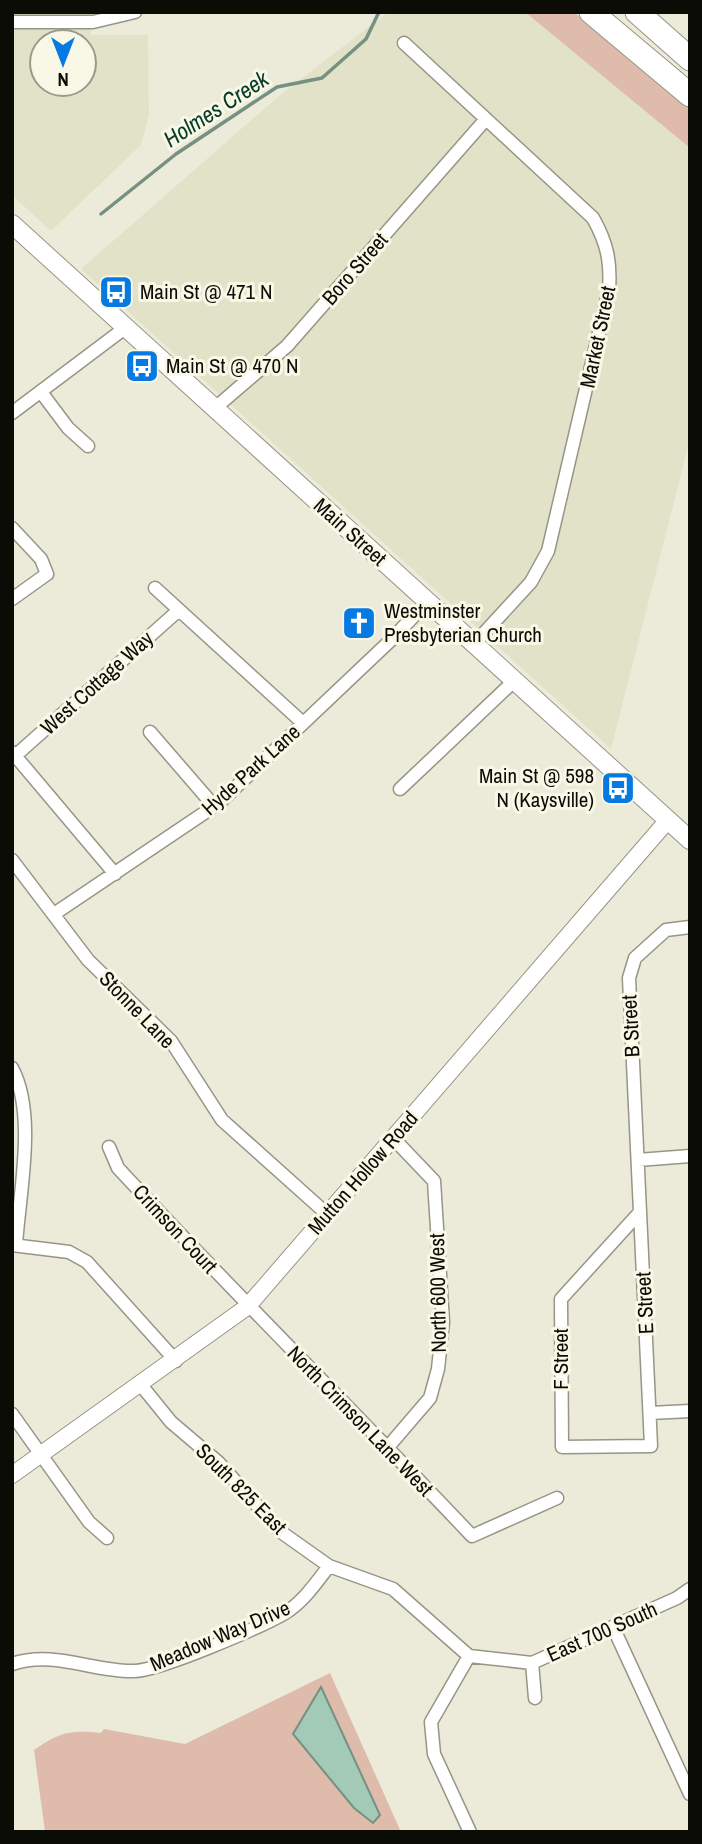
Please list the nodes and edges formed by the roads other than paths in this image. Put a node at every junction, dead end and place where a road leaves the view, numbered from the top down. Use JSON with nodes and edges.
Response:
{"nodes":[{"id":1,"x":135,"y":12,"type":"edge"},
{"id":2,"x":591,"y":12,"type":"edge"},
{"id":3,"x":637,"y":12,"type":"edge"},
{"id":4,"x":12,"y":22,"type":"edge"},
{"id":5,"x":404,"y":43,"type":"dead end"},
{"id":6,"x":690,"y":59,"type":"edge"},
{"id":7,"x":690,"y":95,"type":"edge"},
{"id":8,"x":486,"y":119,"type":"junction"},
{"id":9,"x":12,"y":224,"type":"edge"},
{"id":10,"x":125,"y":328,"type":"junction"},
{"id":11,"x":41,"y":392,"type":"junction"},
{"id":12,"x":214,"y":409,"type":"junction"},
{"id":13,"x":12,"y":413,"type":"edge"},
{"id":14,"x":88,"y":446,"type":"dead end"},
{"id":15,"x":12,"y":528,"type":"edge"},
{"id":16,"x":155,"y":588,"type":"dead end"},
{"id":17,"x":12,"y":599,"type":"edge"},
{"id":18,"x":427,"y":602,"type":"junction"},
{"id":19,"x":179,"y":610,"type":"junction"},
{"id":20,"x":474,"y":644,"type":"junction"},
{"id":21,"x":514,"y":681,"type":"junction"},
{"id":22,"x":303,"y":723,"type":"junction"},
{"id":23,"x":150,"y":732,"type":"dead end"},
{"id":24,"x":14,"y":754,"type":"edge"},
{"id":25,"x":400,"y":789,"type":"dead end"},
{"id":26,"x":214,"y":806,"type":"junction"},
{"id":27,"x":668,"y":820,"type":"junction"},
{"id":28,"x":690,"y":839,"type":"edge"},
{"id":29,"x":12,"y":860,"type":"edge"},
{"id":30,"x":115,"y":874,"type":"junction"},
{"id":31,"x":54,"y":914,"type":"junction"},
{"id":32,"x":690,"y":927,"type":"edge"},
{"id":33,"x":12,"y":1068,"type":"edge"},
{"id":34,"x":393,"y":1138,"type":"junction"},
{"id":35,"x":109,"y":1147,"type":"dead end"},
{"id":36,"x":690,"y":1156,"type":"edge"},
{"id":37,"x":638,"y":1160,"type":"junction"},
{"id":38,"x":640,"y":1212,"type":"junction"},
{"id":39,"x":327,"y":1214,"type":"junction"},
{"id":40,"x":14,"y":1245,"type":"edge"},
{"id":41,"x":247,"y":1307,"type":"junction"},
{"id":42,"x":176,"y":1361,"type":"junction"},
{"id":43,"x":141,"y":1385,"type":"junction"},
{"id":44,"x":690,"y":1411,"type":"edge"},
{"id":45,"x":650,"y":1413,"type":"junction"},
{"id":46,"x":12,"y":1414,"type":"edge"},
{"id":47,"x":652,"y":1446,"type":"joint"},
{"id":48,"x":388,"y":1447,"type":"junction"},
{"id":49,"x":42,"y":1455,"type":"junction"},
{"id":50,"x":12,"y":1475,"type":"edge"},
{"id":51,"x":556,"y":1498,"type":"dead end"},
{"id":52,"x":107,"y":1538,"type":"dead end"},
{"id":53,"x":330,"y":1566,"type":"junction"},
{"id":54,"x":690,"y":1589,"type":"edge"},
{"id":55,"x":613,"y":1627,"type":"junction"},
{"id":56,"x":469,"y":1656,"type":"junction"},
{"id":57,"x":533,"y":1663,"type":"junction"},
{"id":58,"x":12,"y":1664,"type":"edge"},
{"id":59,"x":536,"y":1698,"type":"dead end"},
{"id":60,"x":690,"y":1794,"type":"edge"},
{"id":61,"x":470,"y":1832,"type":"edge"}],
"edges":[{"from":1,"to":4,"type":"street"},
{"from":2,"to":7,"type":"highway"},
{"from":3,"to":6,"type":"highway"},
{"from":5,"to":8,"type":"street","name":"Market Street"},
{"from":8,"to":12,"type":"street","name":"Boro Street"},
{"from":8,"to":20,"type":"street","name":"Market Street"},
{"from":9,"to":10,"type":"main road","name":"Main Street"},
{"from":10,"to":11,"type":"street"},
{"from":10,"to":12,"type":"main road","name":"Main Street"},
{"from":11,"to":13,"type":"street"},
{"from":11,"to":14,"type":"street"},
{"from":12,"to":18,"type":"main road","name":"Main Street"},
{"from":15,"to":17,"type":"street"},
{"from":16,"to":19,"type":"street"},
{"from":18,"to":20,"type":"main road","name":"Main Street"},
{"from":18,"to":22,"type":"street","name":"Hyde Park Lane"},
{"from":19,"to":22,"type":"street"},
{"from":19,"to":24,"type":"street","name":"West Cottage Way"},
{"from":20,"to":21,"type":"main road","name":"Main Street"},
{"from":21,"to":25,"type":"street"},
{"from":21,"to":27,"type":"main road","name":"Main Street"},
{"from":22,"to":26,"type":"street","name":"Hyde Park Lane"},
{"from":23,"to":26,"type":"street"},
{"from":24,"to":30,"type":"street"},
{"from":26,"to":30,"type":"street","name":"Hyde Park Lane"},
{"from":27,"to":28,"type":"main road","name":"Main Street"},
{"from":27,"to":34,"type":"street","name":"Mutton Hollow Road"},
{"from":29,"to":31,"type":"street","name":"Stonne Lane"},
{"from":30,"to":31,"type":"street","name":"Hyde Park Lane"},
{"from":31,"to":39,"type":"street","name":"Stonne Lane"},
{"from":32,"to":37,"type":"street","name":"B Street"},
{"from":33,"to":40,"type":"street"},
{"from":34,"to":39,"type":"street","name":"Mutton Hollow Road"},
{"from":34,"to":48,"type":"street","name":"North 600 West"},
{"from":35,"to":41,"type":"street","name":"Crimson Court"},
{"from":36,"to":37,"type":"street"},
{"from":37,"to":38,"type":"street","name":"E Street"},
{"from":38,"to":45,"type":"street","name":"E Street"},
{"from":38,"to":47,"type":"street","name":"F Street"},
{"from":39,"to":41,"type":"street","name":"Mutton Hollow Road"},
{"from":40,"to":42,"type":"street"},
{"from":41,"to":42,"type":"street","name":"Mutton Hollow Road"},
{"from":41,"to":48,"type":"street","name":"North Crimson Lane West"},
{"from":42,"to":43,"type":"street","name":"Mutton Hollow Road"},
{"from":43,"to":49,"type":"street","name":"Mutton Hollow Road"},
{"from":43,"to":53,"type":"street","name":"South 825 East"},
{"from":44,"to":45,"type":"street"},
{"from":45,"to":47,"type":"street","name":"E Street"},
{"from":46,"to":49,"type":"street"},
{"from":48,"to":51,"type":"street","name":"North Crimson Lane West"},
{"from":49,"to":50,"type":"street","name":"Mutton Hollow Road"},
{"from":49,"to":52,"type":"street"},
{"from":53,"to":56,"type":"street","name":"South 825 East"},
{"from":53,"to":58,"type":"street","name":"Meadow Way Drive"},
{"from":54,"to":55,"type":"street","name":"East 700 South"},
{"from":55,"to":57,"type":"street","name":"East 700 South"},
{"from":55,"to":60,"type":"street"},
{"from":56,"to":57,"type":"street","name":"East 700 South"},
{"from":56,"to":61,"type":"street"},
{"from":57,"to":59,"type":"street"}]}
